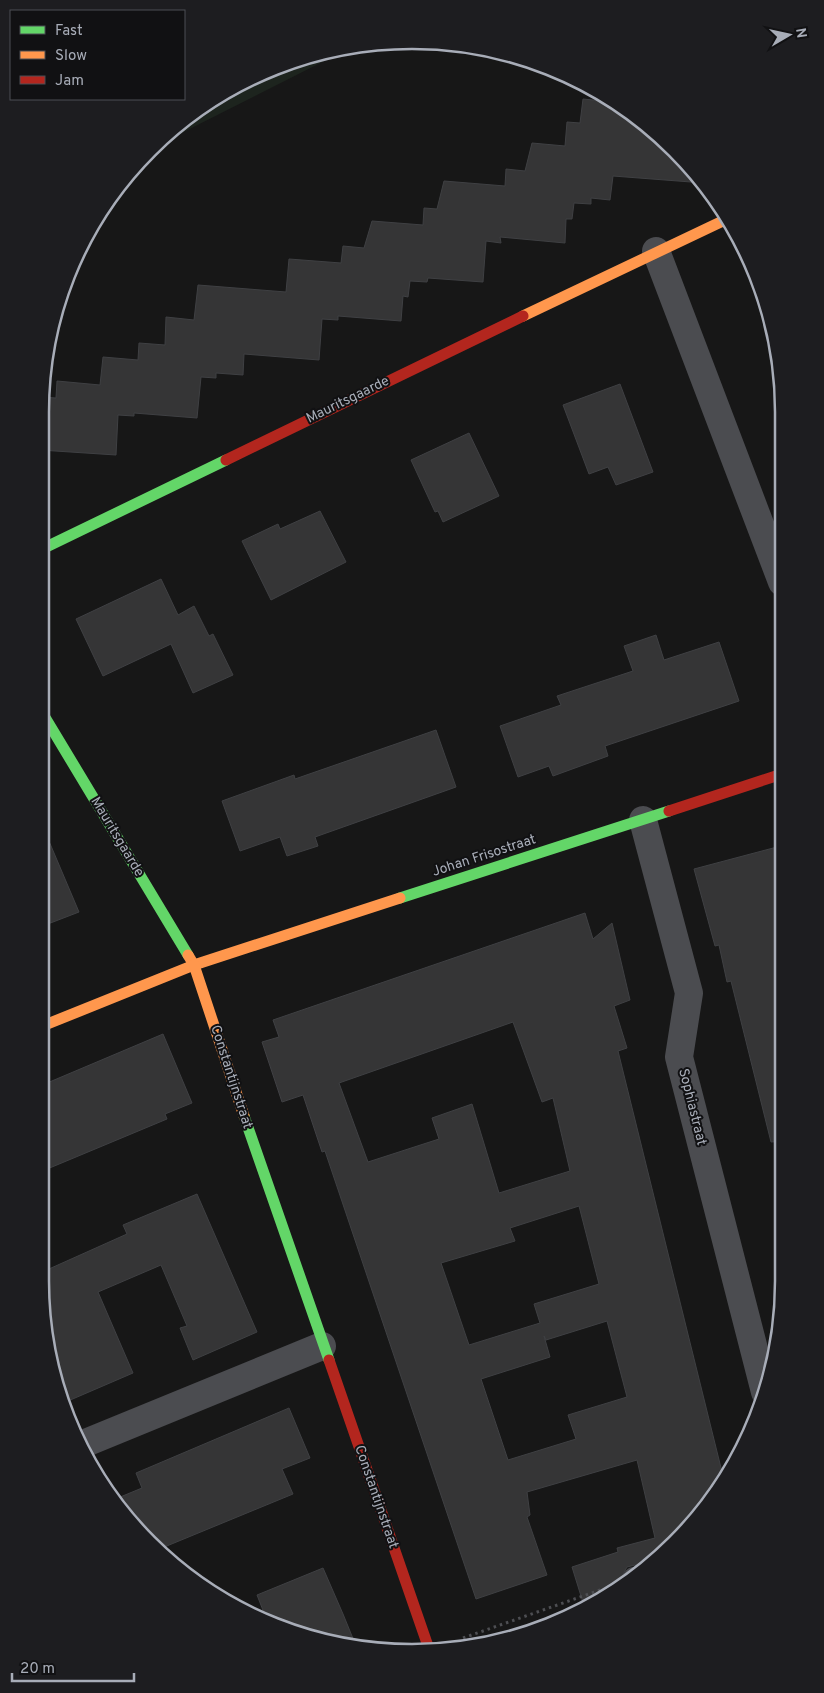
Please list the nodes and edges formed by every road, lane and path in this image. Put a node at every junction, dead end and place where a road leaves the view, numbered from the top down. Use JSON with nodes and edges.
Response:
{"nodes":[{"id":1,"x":721,"y":221,"type":"edge"},
{"id":2,"x":656,"y":251,"type":"junction"},
{"id":3,"x":49,"y":546,"type":"edge"},
{"id":4,"x":775,"y":564,"type":"edge"},
{"id":5,"x":49,"y":724,"type":"edge"},
{"id":6,"x":775,"y":776,"type":"edge"},
{"id":7,"x":643,"y":820,"type":"junction"},
{"id":8,"x":194,"y":965,"type":"junction"},
{"id":9,"x":49,"y":1023,"type":"edge"},
{"id":10,"x":322,"y":1346,"type":"junction"},
{"id":11,"x":762,"y":1379,"type":"edge"},
{"id":12,"x":86,"y":1443,"type":"edge"},
{"id":13,"x":606,"y":1588,"type":"edge"},
{"id":14,"x":460,"y":1639,"type":"dead end"},
{"id":15,"x":427,"y":1643,"type":"edge"}],
"edges":[{"from":1,"to":2,"type":"street","name":"Mauritsgaarde"},
{"from":2,"to":3,"type":"street","name":"Mauritsgaarde"},
{"from":2,"to":4,"type":"street"},
{"from":5,"to":8,"type":"street","name":"Mauritsgaarde"},
{"from":6,"to":7,"type":"street","name":"Johan Frisostraat"},
{"from":7,"to":8,"type":"street","name":"Johan Frisostraat"},
{"from":7,"to":11,"type":"street","name":"Sophiastraat"},
{"from":8,"to":9,"type":"street"},
{"from":8,"to":10,"type":"street","name":"Constantijnstraat"},
{"from":10,"to":12,"type":"street"},
{"from":10,"to":15,"type":"street","name":"Constantijnstraat"},
{"from":13,"to":14,"type":"path"}]}
